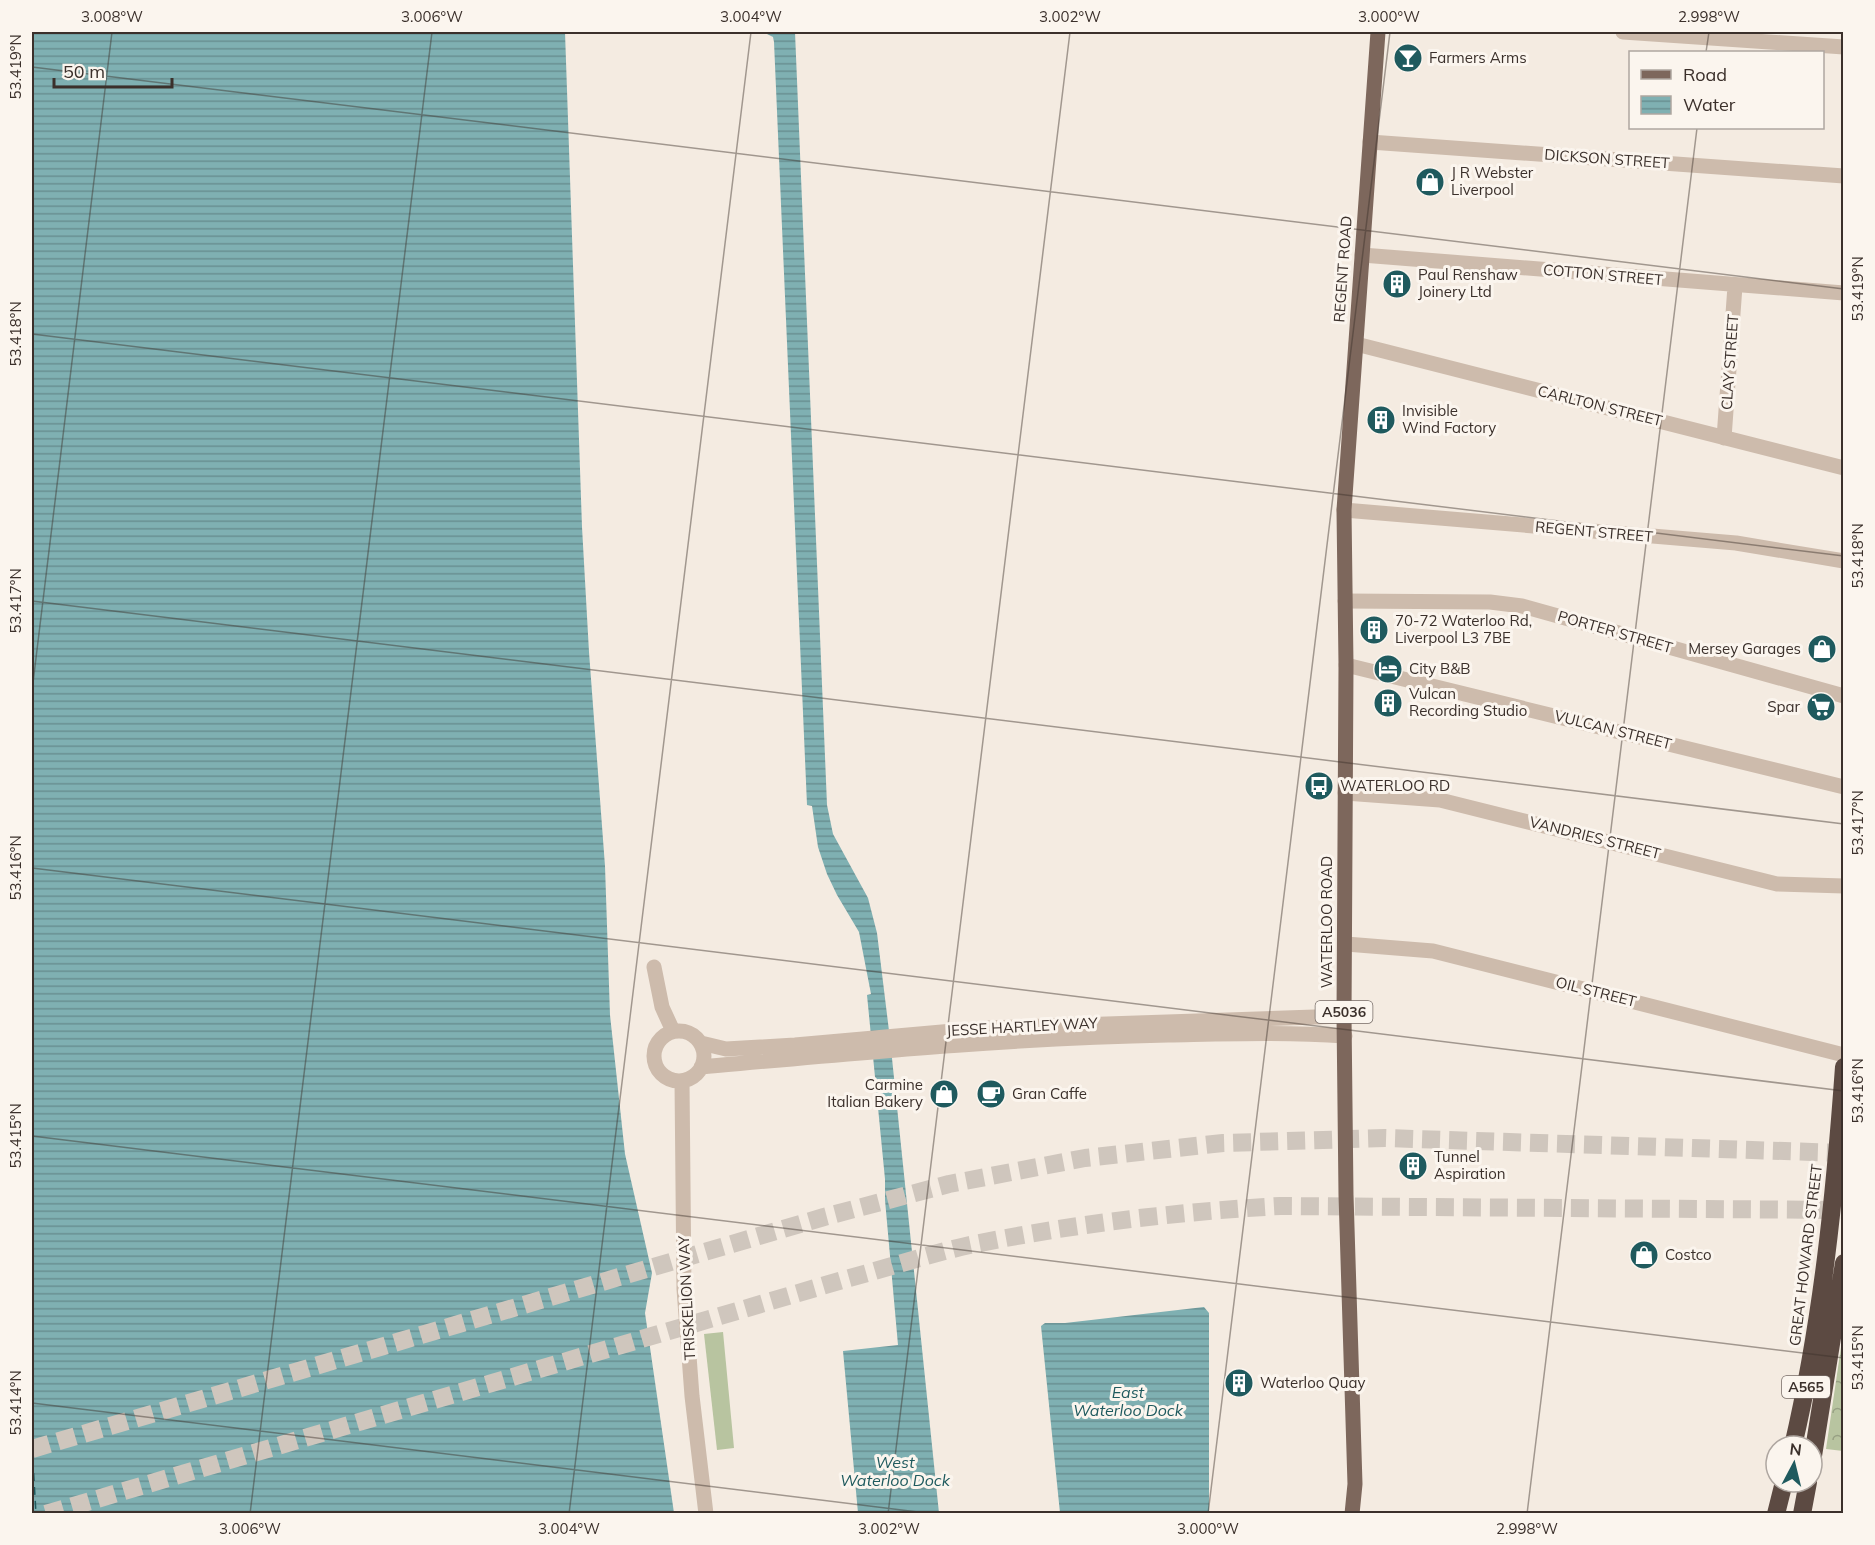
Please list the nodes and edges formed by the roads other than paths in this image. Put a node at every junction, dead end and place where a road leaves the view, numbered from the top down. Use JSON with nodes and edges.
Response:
{"nodes":[{"id":1,"x":1378,"y":32,"type":"edge"},
{"id":2,"x":1623,"y":32,"type":"edge"},
{"id":3,"x":1844,"y":47,"type":"edge"},
{"id":4,"x":1370,"y":142,"type":"junction"},
{"id":5,"x":1844,"y":176,"type":"edge"},
{"id":6,"x":1362,"y":255,"type":"junction"},
{"id":7,"x":1735,"y":285,"type":"junction"},
{"id":8,"x":1844,"y":293,"type":"edge"},
{"id":9,"x":1356,"y":344,"type":"junction"},
{"id":10,"x":1724,"y":438,"type":"junction"},
{"id":11,"x":1838,"y":467,"type":"edge"},
{"id":12,"x":1344,"y":510,"type":"junction"},
{"id":13,"x":1844,"y":561,"type":"edge"},
{"id":14,"x":1345,"y":601,"type":"junction"},
{"id":15,"x":1346,"y":665,"type":"junction"},
{"id":16,"x":1844,"y":696,"type":"edge"},
{"id":17,"x":1844,"y":787,"type":"edge"},
{"id":18,"x":1345,"y":793,"type":"junction"},
{"id":19,"x":1844,"y":886,"type":"edge"},
{"id":20,"x":1346,"y":944,"type":"junction"},
{"id":21,"x":654,"y":967,"type":"dead end"},
{"id":22,"x":1344,"y":1016,"type":"junction"},
{"id":23,"x":672,"y":1031,"type":"junction"},
{"id":24,"x":1345,"y":1036,"type":"junction"},
{"id":25,"x":933,"y":1039,"type":"junction"},
{"id":26,"x":701,"y":1043,"type":"junction"},
{"id":27,"x":796,"y":1051,"type":"junction"},
{"id":28,"x":1844,"y":1055,"type":"edge"},
{"id":29,"x":701,"y":1067,"type":"junction"},
{"id":30,"x":1844,"y":1067,"type":"edge"},
{"id":31,"x":682,"y":1081,"type":"junction"},
{"id":32,"x":1838,"y":1263,"type":"edge"},
{"id":33,"x":1796,"y":1434,"type":"edge"},
{"id":34,"x":1817,"y":1434,"type":"edge"},
{"id":35,"x":1781,"y":1494,"type":"edge"},
{"id":36,"x":1806,"y":1494,"type":"edge"},
{"id":37,"x":706,"y":1514,"type":"edge"},
{"id":38,"x":1352,"y":1514,"type":"edge"},
{"id":39,"x":1776,"y":1514,"type":"edge"},
{"id":40,"x":1802,"y":1514,"type":"edge"}],
"edges":[{"from":1,"to":4,"type":"main road","name":"REGENT ROAD","number":"A5036"},
{"from":2,"to":3,"type":"street"},
{"from":4,"to":5,"type":"street","name":"DICKSON STREET"},
{"from":4,"to":6,"type":"main road","name":"REGENT ROAD","number":"A5036"},
{"from":6,"to":7,"type":"street","name":"COTTON STREET"},
{"from":6,"to":9,"type":"main road","name":"REGENT ROAD","number":"A5036"},
{"from":7,"to":8,"type":"street","name":"COTTON STREET"},
{"from":7,"to":10,"type":"street","name":"CLAY STREET"},
{"from":9,"to":10,"type":"street","name":"CARLTON STREET"},
{"from":9,"to":12,"type":"main road","name":"REGENT ROAD","number":"A5036"},
{"from":10,"to":11,"type":"street","name":"CARLTON STREET"},
{"from":12,"to":13,"type":"street","name":"REGENT STREET"},
{"from":12,"to":14,"type":"main road","name":"WATERLOO ROAD","number":"A5036"},
{"from":14,"to":15,"type":"main road","name":"WATERLOO ROAD","number":"A5036"},
{"from":14,"to":16,"type":"street","name":"PORTER STREET"},
{"from":15,"to":17,"type":"street","name":"VULCAN STREET"},
{"from":15,"to":18,"type":"main road","name":"WATERLOO ROAD","number":"A5036"},
{"from":18,"to":19,"type":"street","name":"VANDRIES STREET"},
{"from":18,"to":20,"type":"main road","name":"WATERLOO ROAD","number":"A5036"},
{"from":20,"to":22,"type":"main road","name":"WATERLOO ROAD","number":"A5036"},
{"from":20,"to":28,"type":"street","name":"OIL STREET"},
{"from":21,"to":23,"type":"street"},
{"from":22,"to":24,"type":"main road","name":"WATERLOO ROAD","number":"A5036"},
{"from":22,"to":25,"type":"street","name":"JESSE HARTLEY WAY"},
{"from":23,"to":26,"type":"street"},
{"from":23,"to":31,"type":"street"},
{"from":24,"to":25,"type":"street","name":"JESSE HARTLEY WAY"},
{"from":24,"to":38,"type":"main road","name":"WATERLOO ROAD","number":"A5036"},
{"from":25,"to":27,"type":"street","name":"JESSE HARTLEY WAY"},
{"from":26,"to":27,"type":"street","name":"JESSE HARTLEY WAY"},
{"from":26,"to":29,"type":"street"},
{"from":27,"to":29,"type":"street","name":"JESSE HARTLEY WAY"},
{"from":29,"to":31,"type":"street"},
{"from":30,"to":32,"type":"highway","name":"GREAT HOWARD STREET","number":"A565"},
{"from":31,"to":37,"type":"street","name":"TRISKELION WAY"},
{"from":32,"to":33,"type":"highway","name":"GREAT HOWARD STREET","number":"A565"},
{"from":32,"to":34,"type":"highway","name":"GREAT HOWARD STREET","number":"A565"},
{"from":35,"to":39,"type":"highway"},
{"from":36,"to":40,"type":"highway"}]}
